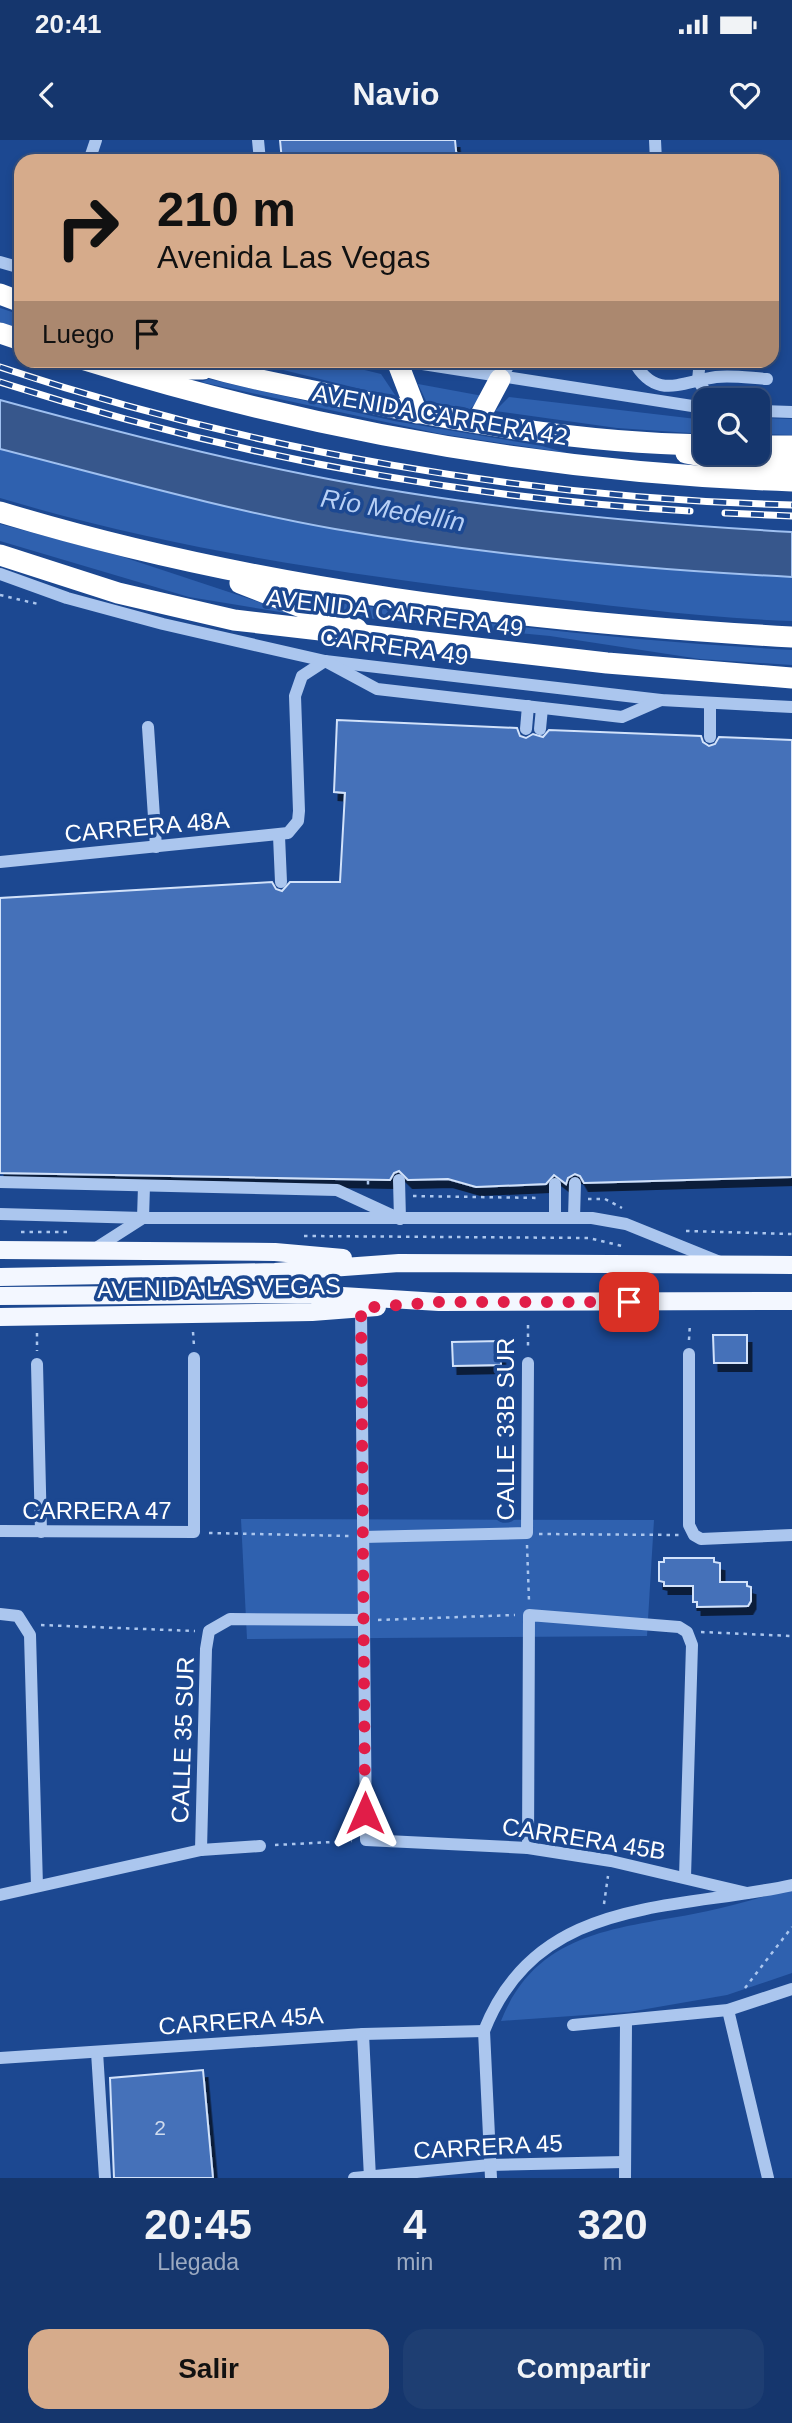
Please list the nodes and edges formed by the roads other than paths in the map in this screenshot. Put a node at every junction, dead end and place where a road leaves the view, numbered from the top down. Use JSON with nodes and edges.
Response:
{"nodes":[{"id":1,"x":108,"y":368,"type":"edge"},
{"id":2,"x":242,"y":368,"type":"edge"},
{"id":3,"x":400,"y":368,"type":"edge"},
{"id":4,"x":484,"y":368,"type":"edge"},
{"id":5,"x":637,"y":368,"type":"edge"},
{"id":6,"x":699,"y":368,"type":"edge"},
{"id":7,"x":111,"y":369,"type":"junction"},
{"id":8,"x":212,"y":369,"type":"joint"},
{"id":9,"x":506,"y":370,"type":"edge"},
{"id":10,"x":234,"y":375,"type":"junction"},
{"id":11,"x":767,"y":379,"type":"dead end"},
{"id":12,"x":698,"y":380,"type":"junction"},
{"id":13,"x":703,"y":388,"type":"edge"},
{"id":14,"x":693,"y":406,"type":"edge"},
{"id":15,"x":770,"y":411,"type":"edge"},
{"id":16,"x":792,"y":412,"type":"edge"},
{"id":17,"x":417,"y":413,"type":"junction"},
{"id":18,"x":477,"y":422,"type":"junction"},
{"id":19,"x":642,"y":444,"type":"junction"},
{"id":20,"x":693,"y":445,"type":"edge"},
{"id":21,"x":770,"y":446,"type":"edge"},
{"id":22,"x":792,"y":446,"type":"edge"},
{"id":23,"x":792,"y":464,"type":"edge"},
{"id":24,"x":792,"y":481,"type":"edge"},
{"id":25,"x":0,"y":512,"type":"edge"},
{"id":26,"x":0,"y":555,"type":"edge"},
{"id":27,"x":193,"y":564,"type":"junction"},
{"id":28,"x":0,"y":574,"type":"edge"},
{"id":29,"x":792,"y":637,"type":"edge"},
{"id":30,"x":382,"y":640,"type":"junction"},
{"id":31,"x":325,"y":661,"type":"junction"},
{"id":32,"x":792,"y":678,"type":"edge"},
{"id":33,"x":661,"y":700,"type":"junction"},
{"id":34,"x":710,"y":703,"type":"junction"},
{"id":35,"x":535,"y":707,"type":"junction"},
{"id":36,"x":792,"y":707,"type":"edge"},
{"id":37,"x":148,"y":727,"type":"dead end"},
{"id":38,"x":526,"y":729,"type":"dead end"},
{"id":39,"x":540,"y":729,"type":"dead end"},
{"id":40,"x":710,"y":737,"type":"dead end"},
{"id":41,"x":279,"y":836,"type":"junction"},
{"id":42,"x":156,"y":847,"type":"junction"},
{"id":43,"x":0,"y":862,"type":"edge"},
{"id":44,"x":281,"y":882,"type":"dead end"},
{"id":45,"x":399,"y":1180,"type":"dead end"},
{"id":46,"x":0,"y":1182,"type":"edge"},
{"id":47,"x":575,"y":1183,"type":"dead end"},
{"id":48,"x":555,"y":1184,"type":"dead end"},
{"id":49,"x":144,"y":1186,"type":"junction"},
{"id":50,"x":0,"y":1214,"type":"edge"},
{"id":51,"x":143,"y":1218,"type":"junction"},
{"id":52,"x":555,"y":1218,"type":"junction"},
{"id":53,"x":574,"y":1218,"type":"junction"},
{"id":54,"x":400,"y":1220,"type":"junction"},
{"id":55,"x":0,"y":1250,"type":"edge"},
{"id":56,"x":92,"y":1251,"type":"junction"},
{"id":57,"x":399,"y":1263,"type":"junction"},
{"id":58,"x":727,"y":1265,"type":"junction"},
{"id":59,"x":792,"y":1265,"type":"edge"},
{"id":60,"x":0,"y":1277,"type":"edge"},
{"id":61,"x":0,"y":1296,"type":"edge"},
{"id":62,"x":792,"y":1301,"type":"edge"},
{"id":63,"x":439,"y":1302,"type":"junction"},
{"id":64,"x":361,"y":1308,"type":"junction"},
{"id":65,"x":0,"y":1317,"type":"edge"},
{"id":66,"x":689,"y":1354,"type":"road end"},
{"id":67,"x":194,"y":1358,"type":"dead end"},
{"id":68,"x":528,"y":1363,"type":"road end"},
{"id":69,"x":37,"y":1364,"type":"road end"},
{"id":70,"x":0,"y":1531,"type":"edge"},
{"id":71,"x":41,"y":1532,"type":"junction"},
{"id":72,"x":792,"y":1535,"type":"edge"},
{"id":73,"x":363,"y":1537,"type":"junction"},
{"id":74,"x":0,"y":1614,"type":"edge"},
{"id":75,"x":364,"y":1620,"type":"junction"},
{"id":76,"x":260,"y":1846,"type":"road end"},
{"id":77,"x":528,"y":1848,"type":"junction"},
{"id":78,"x":201,"y":1850,"type":"junction"},
{"id":79,"x":685,"y":1877,"type":"junction"},
{"id":80,"x":792,"y":1885,"type":"edge"},
{"id":81,"x":37,"y":1886,"type":"junction"},
{"id":82,"x":747,"y":1893,"type":"junction"},
{"id":83,"x":0,"y":1895,"type":"edge"},
{"id":84,"x":792,"y":1989,"type":"edge"},
{"id":85,"x":728,"y":2010,"type":"junction"},
{"id":86,"x":626,"y":2022,"type":"junction"},
{"id":87,"x":573,"y":2025,"type":"dead end"},
{"id":88,"x":484,"y":2031,"type":"junction"},
{"id":89,"x":363,"y":2034,"type":"junction"},
{"id":90,"x":97,"y":2052,"type":"junction"},
{"id":91,"x":0,"y":2058,"type":"edge"},
{"id":92,"x":624,"y":2162,"type":"junction"},
{"id":93,"x":491,"y":2171,"type":"edge"},
{"id":94,"x":370,"y":2177,"type":"edge"},
{"id":95,"x":105,"y":2178,"type":"edge"},
{"id":96,"x":354,"y":2178,"type":"edge"},
{"id":97,"x":625,"y":2178,"type":"edge"},
{"id":98,"x":765,"y":2178,"type":"edge"}],
"edges":[{"from":1,"to":7,"type":"highway","name":"AVENIDA CARRERA 42"},
{"from":2,"to":10,"type":"highway"},
{"from":3,"to":17,"type":"highway"},
{"from":4,"to":9,"type":"street"},
{"from":5,"to":12,"type":"street"},
{"from":6,"to":12,"type":"street"},
{"from":7,"to":8,"type":"highway"},
{"from":7,"to":24,"type":"highway","name":"AVENIDA CARRERA 42"},
{"from":8,"to":10,"type":"highway","name":"AVENIDA CARRERA 42"},
{"from":9,"to":14,"type":"street"},
{"from":9,"to":18,"type":"highway"},
{"from":10,"to":17,"type":"highway","name":"AVENIDA CARRERA 42"},
{"from":11,"to":12,"type":"street"},
{"from":12,"to":13,"type":"street"},
{"from":15,"to":16,"type":"street"},
{"from":17,"to":18,"type":"highway","name":"AVENIDA CARRERA 42"},
{"from":18,"to":19,"type":"highway","name":"AVENIDA CARRERA 42"},
{"from":19,"to":20,"type":"highway","name":"AVENIDA CARRERA 42"},
{"from":19,"to":23,"type":"highway"},
{"from":21,"to":22,"type":"highway"},
{"from":25,"to":27,"type":"highway","name":"AVENIDA CARRERA 49"},
{"from":26,"to":30,"type":"highway","name":"AVENIDA CARRERA 49"},
{"from":27,"to":29,"type":"highway","name":"AVENIDA CARRERA 49"},
{"from":27,"to":30,"type":"highway"},
{"from":28,"to":31,"type":"street","name":"CARRERA 49"},
{"from":30,"to":32,"type":"highway","name":"AVENIDA CARRERA 49"},
{"from":31,"to":33,"type":"street","name":"CARRERA 49"},
{"from":31,"to":35,"type":"street"},
{"from":31,"to":41,"type":"street","name":"CARRERA 48A"},
{"from":33,"to":34,"type":"street","name":"CARRERA 49"},
{"from":33,"to":35,"type":"street"},
{"from":34,"to":36,"type":"street","name":"CARRERA 49"},
{"from":34,"to":40,"type":"street"},
{"from":35,"to":38,"type":"street"},
{"from":35,"to":39,"type":"street"},
{"from":37,"to":42,"type":"street"},
{"from":41,"to":42,"type":"street","name":"CARRERA 48A"},
{"from":41,"to":44,"type":"street"},
{"from":42,"to":43,"type":"street","name":"CARRERA 48A"},
{"from":45,"to":54,"type":"street"},
{"from":46,"to":49,"type":"street"},
{"from":47,"to":53,"type":"street"},
{"from":48,"to":52,"type":"street"},
{"from":49,"to":51,"type":"street"},
{"from":49,"to":54,"type":"street"},
{"from":50,"to":51,"type":"street"},
{"from":51,"to":54,"type":"street"},
{"from":51,"to":56,"type":"street"},
{"from":52,"to":53,"type":"street"},
{"from":52,"to":54,"type":"street"},
{"from":53,"to":58,"type":"street"},
{"from":55,"to":56,"type":"main road","name":"AVENIDA LAS VEGAS"},
{"from":56,"to":57,"type":"main road","name":"AVENIDA LAS VEGAS"},
{"from":57,"to":58,"type":"main road","name":"AVENIDA LAS VEGAS"},
{"from":57,"to":60,"type":"main road","name":"AVENIDA LAS VEGAS"},
{"from":58,"to":59,"type":"main road","name":"AVENIDA LAS VEGAS"},
{"from":61,"to":63,"type":"main road","name":"AVENIDA LAS VEGAS"},
{"from":62,"to":63,"type":"main road","name":"AVENIDA LAS VEGAS"},
{"from":63,"to":64,"type":"main road","name":"AVENIDA LAS VEGAS"},
{"from":64,"to":65,"type":"main road","name":"AVENIDA LAS VEGAS"},
{"from":64,"to":73,"type":"street"},
{"from":66,"to":72,"type":"street"},
{"from":67,"to":71,"type":"street","name":"CARRERA 47"},
{"from":68,"to":73,"type":"street","name":"CALLE 33B SUR"},
{"from":69,"to":71,"type":"street"},
{"from":70,"to":71,"type":"street","name":"CARRERA 47"},
{"from":73,"to":75,"type":"street"},
{"from":74,"to":81,"type":"street"},
{"from":75,"to":77,"type":"street","name":"CARRERA 45B"},
{"from":75,"to":78,"type":"street","name":"CALLE 35 SUR"},
{"from":76,"to":78,"type":"street"},
{"from":77,"to":79,"type":"street","name":"CARRERA 45B"},
{"from":77,"to":79,"type":"street"},
{"from":78,"to":81,"type":"street"},
{"from":79,"to":82,"type":"street","name":"CARRERA 45B"},
{"from":80,"to":82,"type":"street","name":"CARRERA 45B"},
{"from":81,"to":83,"type":"street"},
{"from":82,"to":88,"type":"street"},
{"from":84,"to":85,"type":"street"},
{"from":85,"to":86,"type":"street"},
{"from":85,"to":98,"type":"street"},
{"from":86,"to":87,"type":"street"},
{"from":86,"to":92,"type":"street"},
{"from":88,"to":89,"type":"street","name":"CARRERA 45A"},
{"from":88,"to":93,"type":"street"},
{"from":89,"to":90,"type":"street","name":"CARRERA 45A"},
{"from":89,"to":94,"type":"street"},
{"from":90,"to":91,"type":"street","name":"CARRERA 45A"},
{"from":90,"to":95,"type":"street"},
{"from":92,"to":93,"type":"street","name":"CARRERA 45"},
{"from":92,"to":97,"type":"street"},
{"from":93,"to":94,"type":"street","name":"CARRERA 45"},
{"from":94,"to":96,"type":"street","name":"CARRERA 45"}]}
